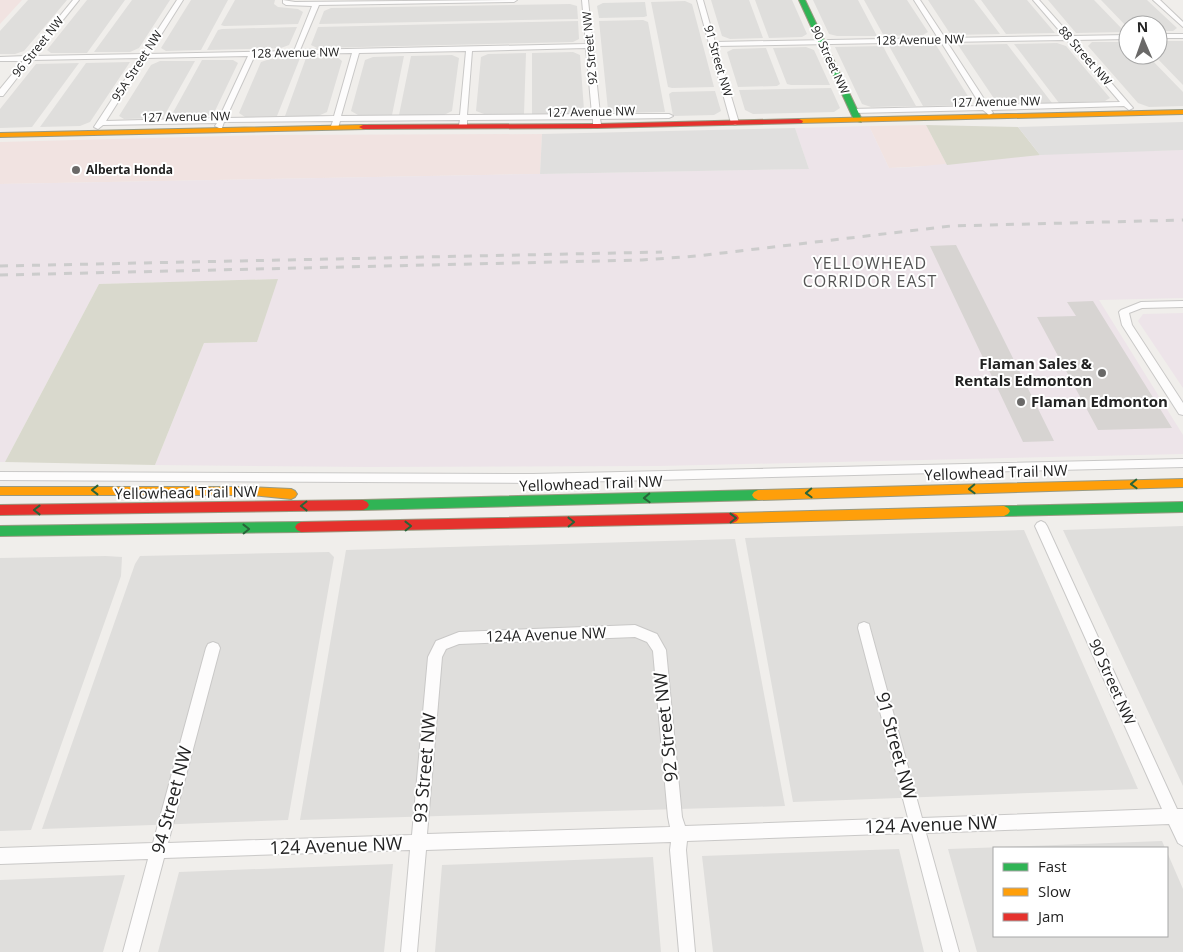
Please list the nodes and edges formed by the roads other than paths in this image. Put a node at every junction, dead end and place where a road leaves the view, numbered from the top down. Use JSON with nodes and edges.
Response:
{"nodes":[{"id":1,"x":76,"y":0,"type":"edge"},
{"id":2,"x":180,"y":0,"type":"edge"},
{"id":3,"x":514,"y":0,"type":"edge"},
{"id":4,"x":586,"y":0,"type":"edge"},
{"id":5,"x":700,"y":0,"type":"edge"},
{"id":6,"x":802,"y":0,"type":"edge"},
{"id":7,"x":917,"y":0,"type":"edge"},
{"id":8,"x":1036,"y":0,"type":"edge"},
{"id":9,"x":1156,"y":0,"type":"edge"},
{"id":10,"x":286,"y":1,"type":"edge"},
{"id":11,"x":460,"y":1,"type":"edge"},
{"id":12,"x":358,"y":2,"type":"edge"},
{"id":13,"x":316,"y":4,"type":"junction"},
{"id":14,"x":1183,"y":25,"type":"edge"},
{"id":15,"x":1168,"y":36,"type":"edge"},
{"id":16,"x":1183,"y":36,"type":"edge"},
{"id":17,"x":1118,"y":37,"type":"edge"},
{"id":18,"x":1069,"y":38,"type":"junction"},
{"id":19,"x":943,"y":40,"type":"junction"},
{"id":20,"x":822,"y":42,"type":"junction"},
{"id":21,"x":713,"y":44,"type":"junction"},
{"id":22,"x":590,"y":46,"type":"junction"},
{"id":23,"x":470,"y":49,"type":"junction"},
{"id":24,"x":356,"y":51,"type":"junction"},
{"id":25,"x":296,"y":53,"type":"junction"},
{"id":26,"x":252,"y":54,"type":"junction"},
{"id":27,"x":144,"y":56,"type":"junction"},
{"id":28,"x":0,"y":59,"type":"edge"},
{"id":29,"x":28,"y":59,"type":"junction"},
{"id":30,"x":0,"y":94,"type":"edge"},
{"id":31,"x":1130,"y":109,"type":"junction"},
{"id":32,"x":989,"y":112,"type":"junction"},
{"id":33,"x":1183,"y":112,"type":"edge"},
{"id":34,"x":856,"y":115,"type":"junction"},
{"id":35,"x":669,"y":116,"type":"dead end"},
{"id":36,"x":597,"y":122,"type":"junction"},
{"id":37,"x":336,"y":123,"type":"junction"},
{"id":38,"x":463,"y":123,"type":"junction"},
{"id":39,"x":735,"y":123,"type":"junction"},
{"id":40,"x":220,"y":125,"type":"junction"},
{"id":41,"x":98,"y":128,"type":"junction"},
{"id":42,"x":0,"y":135,"type":"edge"},
{"id":43,"x":1183,"y":304,"type":"edge"},
{"id":44,"x":1183,"y":411,"type":"edge"},
{"id":45,"x":1183,"y":463,"type":"edge"},
{"id":46,"x":0,"y":476,"type":"edge"},
{"id":47,"x":1183,"y":483,"type":"edge"},
{"id":48,"x":0,"y":491,"type":"edge"},
{"id":49,"x":423,"y":504,"type":"junction"},
{"id":50,"x":1183,"y":507,"type":"edge"},
{"id":51,"x":0,"y":510,"type":"edge"},
{"id":52,"x":1042,"y":526,"type":"dead end"},
{"id":53,"x":197,"y":529,"type":"junction"},
{"id":54,"x":0,"y":531,"type":"edge"},
{"id":55,"x":0,"y":543,"type":"edge"},
{"id":56,"x":864,"y":628,"type":"dead end"},
{"id":57,"x":652,"y":638,"type":"joint"},
{"id":58,"x":441,"y":645,"type":"joint"},
{"id":59,"x":213,"y":648,"type":"dead end"},
{"id":60,"x":1178,"y":816,"type":"edge"},
{"id":61,"x":917,"y":825,"type":"junction"},
{"id":62,"x":1183,"y":838,"type":"edge"},
{"id":63,"x":677,"y":839,"type":"junction"},
{"id":64,"x":418,"y":843,"type":"junction"},
{"id":65,"x":159,"y":851,"type":"junction"},
{"id":66,"x":0,"y":856,"type":"edge"},
{"id":67,"x":131,"y":952,"type":"edge"},
{"id":68,"x":409,"y":952,"type":"edge"},
{"id":69,"x":688,"y":952,"type":"edge"},
{"id":70,"x":951,"y":952,"type":"edge"}],
"edges":[{"from":1,"to":29,"type":"street","name":"96 Street NW"},
{"from":2,"to":27,"type":"street","name":"95A Street NW"},
{"from":3,"to":11,"type":"street"},
{"from":4,"to":22,"type":"street","name":"92 Street NW"},
{"from":5,"to":21,"type":"street","name":"91 Street NW"},
{"from":6,"to":20,"type":"main road","name":"90 Street NW"},
{"from":7,"to":19,"type":"street"},
{"from":8,"to":18,"type":"street","name":"88 Street NW"},
{"from":9,"to":14,"type":"street"},
{"from":10,"to":13,"type":"street"},
{"from":11,"to":12,"type":"street"},
{"from":12,"to":13,"type":"street"},
{"from":13,"to":25,"type":"street"},
{"from":15,"to":16,"type":"street"},
{"from":17,"to":18,"type":"street","name":"128 Avenue NW"},
{"from":18,"to":19,"type":"street","name":"128 Avenue NW"},
{"from":18,"to":31,"type":"street","name":"88 Street NW"},
{"from":19,"to":20,"type":"street","name":"128 Avenue NW"},
{"from":19,"to":32,"type":"street"},
{"from":20,"to":21,"type":"street","name":"128 Avenue NW"},
{"from":20,"to":34,"type":"main road","name":"90 Street NW"},
{"from":21,"to":39,"type":"street","name":"91 Street NW"},
{"from":22,"to":23,"type":"street","name":"128 Avenue NW"},
{"from":22,"to":36,"type":"street","name":"92 Street NW"},
{"from":23,"to":24,"type":"street","name":"128 Avenue NW"},
{"from":23,"to":38,"type":"street"},
{"from":24,"to":25,"type":"street","name":"128 Avenue NW"},
{"from":24,"to":37,"type":"street"},
{"from":25,"to":26,"type":"street","name":"128 Avenue NW"},
{"from":26,"to":27,"type":"street","name":"128 Avenue NW"},
{"from":26,"to":40,"type":"street"},
{"from":27,"to":29,"type":"street","name":"128 Avenue NW"},
{"from":27,"to":41,"type":"street","name":"95A Street NW"},
{"from":28,"to":29,"type":"street","name":"128 Avenue NW"},
{"from":29,"to":30,"type":"street","name":"96 Street NW"},
{"from":31,"to":32,"type":"main road","name":"127 Avenue NW"},
{"from":31,"to":33,"type":"main road","name":"127 Avenue NW"},
{"from":32,"to":34,"type":"main road","name":"127 Avenue NW"},
{"from":34,"to":39,"type":"main road","name":"127 Avenue NW"},
{"from":35,"to":36,"type":"street","name":"127 Avenue NW"},
{"from":36,"to":38,"type":"main road","name":"127 Avenue NW"},
{"from":36,"to":39,"type":"main road","name":"127 Avenue NW"},
{"from":37,"to":38,"type":"main road","name":"127 Avenue NW"},
{"from":37,"to":40,"type":"main road","name":"127 Avenue NW"},
{"from":40,"to":41,"type":"main road","name":"127 Avenue NW"},
{"from":41,"to":42,"type":"main road","name":"127 Avenue NW"},
{"from":43,"to":44,"type":"street"},
{"from":45,"to":46,"type":"street","name":"Yellowhead Trail NW"},
{"from":47,"to":49,"type":"main road","name":"Yellowhead Trail NW","one_way":true},
{"from":49,"to":48,"type":"main road","one_way":true},
{"from":49,"to":51,"type":"main road","name":"Yellowhead Trail NW","one_way":true},
{"from":53,"to":50,"type":"main road","one_way":true},
{"from":52,"to":60,"type":"street","name":"90 Street NW"},
{"from":53,"to":54,"type":"main road"},
{"from":53,"to":55,"type":"main road"},
{"from":56,"to":61,"type":"street","name":"91 Street NW"},
{"from":57,"to":58,"type":"street","name":"124A Avenue NW"},
{"from":57,"to":63,"type":"street","name":"92 Street NW"},
{"from":58,"to":64,"type":"street","name":"93 Street NW"},
{"from":59,"to":65,"type":"street","name":"94 Street NW"},
{"from":60,"to":61,"type":"street","name":"124 Avenue NW"},
{"from":60,"to":62,"type":"street","name":"90 Street NW"},
{"from":61,"to":63,"type":"street","name":"124 Avenue NW"},
{"from":61,"to":70,"type":"street","name":"91 Street NW"},
{"from":63,"to":64,"type":"street","name":"124 Avenue NW"},
{"from":63,"to":69,"type":"street","name":"92 Street NW"},
{"from":64,"to":65,"type":"street","name":"124 Avenue NW"},
{"from":64,"to":68,"type":"street","name":"93 Street NW"},
{"from":65,"to":66,"type":"street","name":"124 Avenue NW"},
{"from":65,"to":67,"type":"street","name":"94 Street NW"}]}
